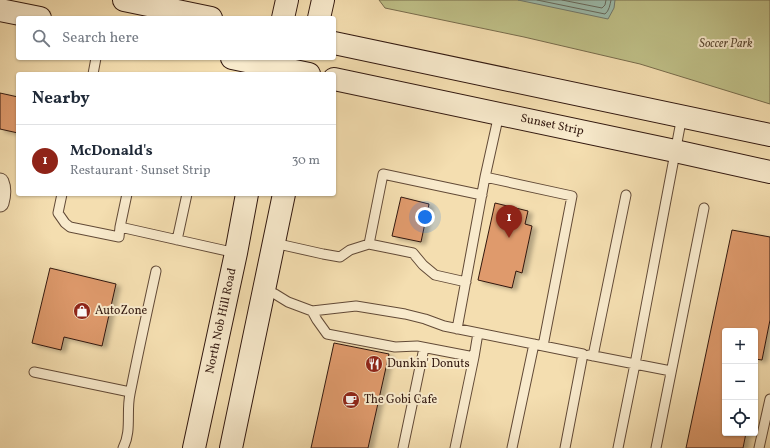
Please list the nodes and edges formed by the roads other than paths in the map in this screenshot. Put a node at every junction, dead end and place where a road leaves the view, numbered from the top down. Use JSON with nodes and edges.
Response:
{"nodes":[{"id":1,"x":124,"y":0,"type":"edge"},
{"id":2,"x":287,"y":0,"type":"edge"},
{"id":3,"x":323,"y":0,"type":"edge"},
{"id":4,"x":0,"y":10,"type":"edge"},
{"id":5,"x":30,"y":16,"type":"edge"},
{"id":6,"x":201,"y":16,"type":"edge"},
{"id":7,"x":283,"y":16,"type":"edge"},
{"id":8,"x":319,"y":16,"type":"edge"},
{"id":9,"x":336,"y":43,"type":"edge"},
{"id":10,"x":96,"y":60,"type":"edge"},
{"id":11,"x":242,"y":60,"type":"edge"},
{"id":12,"x":311,"y":60,"type":"edge"},
{"id":13,"x":272,"y":66,"type":"edge"},
{"id":14,"x":93,"y":72,"type":"edge"},
{"id":15,"x":299,"y":72,"type":"edge"},
{"id":16,"x":308,"y":72,"type":"edge"},
{"id":17,"x":336,"y":79,"type":"edge"},
{"id":18,"x":499,"y":114,"type":"junction"},
{"id":19,"x":682,"y":116,"type":"junction"},
{"id":20,"x":770,"y":135,"type":"edge"},
{"id":21,"x":675,"y":150,"type":"junction"},
{"id":22,"x":770,"y":172,"type":"edge"},
{"id":23,"x":486,"y":177,"type":"junction"},
{"id":24,"x":0,"y":182,"type":"edge"},
{"id":25,"x":482,"y":194,"type":"junction"},
{"id":26,"x":626,"y":195,"type":"dead end"},
{"id":27,"x":62,"y":196,"type":"edge"},
{"id":28,"x":127,"y":196,"type":"edge"},
{"id":29,"x":187,"y":196,"type":"edge"},
{"id":30,"x":247,"y":196,"type":"edge"},
{"id":31,"x":284,"y":196,"type":"edge"},
{"id":32,"x":0,"y":203,"type":"edge"},
{"id":33,"x":704,"y":208,"type":"dead end"},
{"id":34,"x":120,"y":227,"type":"junction"},
{"id":35,"x":177,"y":240,"type":"junction"},
{"id":36,"x":274,"y":243,"type":"junction"},
{"id":37,"x":369,"y":244,"type":"junction"},
{"id":38,"x":236,"y":253,"type":"junction"},
{"id":39,"x":156,"y":271,"type":"dead end"},
{"id":40,"x":466,"y":282,"type":"junction"},
{"id":41,"x":264,"y":290,"type":"junction"},
{"id":42,"x":312,"y":310,"type":"junction"},
{"id":43,"x":457,"y":328,"type":"junction"},
{"id":44,"x":478,"y":333,"type":"junction"},
{"id":45,"x":538,"y":345,"type":"junction"},
{"id":46,"x":424,"y":348,"type":"junction"},
{"id":47,"x":583,"y":354,"type":"junction"},
{"id":48,"x":593,"y":356,"type":"junction"},
{"id":49,"x":474,"y":357,"type":"junction"},
{"id":50,"x":635,"y":364,"type":"junction"},
{"id":51,"x":671,"y":371,"type":"junction"},
{"id":52,"x":34,"y":372,"type":"dead end"},
{"id":53,"x":130,"y":392,"type":"junction"},
{"id":54,"x":770,"y":399,"type":"edge"},
{"id":55,"x":123,"y":448,"type":"edge"},
{"id":56,"x":194,"y":448,"type":"edge"},
{"id":57,"x":231,"y":448,"type":"edge"},
{"id":58,"x":403,"y":448,"type":"edge"},
{"id":59,"x":455,"y":448,"type":"edge"},
{"id":60,"x":512,"y":448,"type":"edge"},
{"id":61,"x":565,"y":448,"type":"edge"},
{"id":62,"x":618,"y":448,"type":"edge"},
{"id":63,"x":656,"y":448,"type":"edge"},
{"id":64,"x":759,"y":448,"type":"edge"}],
"edges":[{"from":1,"to":6,"type":"street"},
{"from":2,"to":7,"type":"street"},
{"from":3,"to":8,"type":"street"},
{"from":4,"to":5,"type":"street"},
{"from":9,"to":19,"type":"street"},
{"from":10,"to":14,"type":"lane"},
{"from":11,"to":13,"type":"street"},
{"from":12,"to":16,"type":"street"},
{"from":13,"to":15,"type":"street"},
{"from":17,"to":18,"type":"street","name":"Sunset Strip"},
{"from":18,"to":21,"type":"street","name":"Sunset Strip"},
{"from":18,"to":23,"type":"lane"},
{"from":19,"to":20,"type":"street"},
{"from":19,"to":21,"type":"lane"},
{"from":21,"to":22,"type":"street","name":"Sunset Strip"},
{"from":21,"to":50,"type":"lane"},
{"from":23,"to":25,"type":"lane"},
{"from":23,"to":45,"type":"lane"},
{"from":24,"to":32,"type":"street"},
{"from":25,"to":37,"type":"lane"},
{"from":25,"to":40,"type":"lane"},
{"from":26,"to":48,"type":"lane"},
{"from":27,"to":34,"type":"lane"},
{"from":28,"to":34,"type":"lane"},
{"from":29,"to":35,"type":"lane"},
{"from":30,"to":38,"type":"street","name":"North Nob Hill Road"},
{"from":31,"to":36,"type":"street"},
{"from":33,"to":51,"type":"lane"},
{"from":34,"to":35,"type":"lane"},
{"from":35,"to":38,"type":"lane"},
{"from":36,"to":37,"type":"lane"},
{"from":36,"to":41,"type":"street"},
{"from":37,"to":40,"type":"lane"},
{"from":38,"to":56,"type":"street","name":"North Nob Hill Road"},
{"from":39,"to":53,"type":"lane"},
{"from":40,"to":43,"type":"lane"},
{"from":41,"to":42,"type":"lane"},
{"from":41,"to":57,"type":"street"},
{"from":42,"to":43,"type":"lane"},
{"from":42,"to":46,"type":"lane"},
{"from":43,"to":44,"type":"lane"},
{"from":44,"to":45,"type":"lane"},
{"from":44,"to":49,"type":"lane"},
{"from":45,"to":47,"type":"lane"},
{"from":45,"to":60,"type":"lane"},
{"from":46,"to":49,"type":"lane"},
{"from":46,"to":58,"type":"lane"},
{"from":47,"to":48,"type":"lane"},
{"from":47,"to":61,"type":"lane"},
{"from":48,"to":50,"type":"lane"},
{"from":49,"to":59,"type":"lane"},
{"from":50,"to":51,"type":"lane"},
{"from":50,"to":62,"type":"lane"},
{"from":51,"to":63,"type":"lane"},
{"from":52,"to":53,"type":"lane"},
{"from":53,"to":55,"type":"lane"},
{"from":54,"to":64,"type":"lane"}]}
